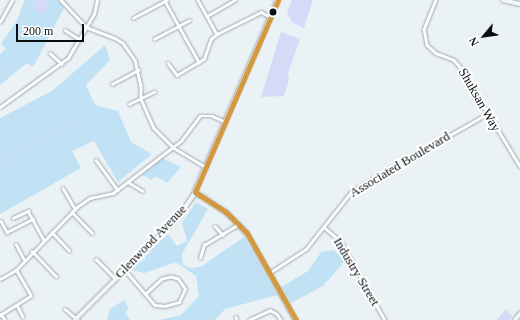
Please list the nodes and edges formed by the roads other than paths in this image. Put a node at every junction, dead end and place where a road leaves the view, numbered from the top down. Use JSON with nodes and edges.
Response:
{"nodes":[{"id":1,"x":12,"y":0,"type":"edge"},
{"id":2,"x":61,"y":0,"type":"edge"},
{"id":3,"x":97,"y":0,"type":"edge"},
{"id":4,"x":198,"y":0,"type":"edge"},
{"id":5,"x":235,"y":0,"type":"edge"},
{"id":6,"x":278,"y":0,"type":"edge"},
{"id":7,"x":436,"y":0,"type":"edge"},
{"id":8,"x":503,"y":0,"type":"edge"},
{"id":9,"x":166,"y":1,"type":"edge"},
{"id":10,"x":520,"y":4,"type":"edge"},
{"id":11,"x":207,"y":16,"type":"junction"},
{"id":12,"x":271,"y":17,"type":"junction"},
{"id":13,"x":133,"y":18,"type":"dead end"},
{"id":14,"x":189,"y":20,"type":"dead end"},
{"id":15,"x":0,"y":22,"type":"edge"},
{"id":16,"x":178,"y":25,"type":"junction"},
{"id":17,"x":86,"y":27,"type":"junction"},
{"id":18,"x":64,"y":30,"type":"dead end"},
{"id":19,"x":217,"y":34,"type":"junction"},
{"id":20,"x":79,"y":39,"type":"junction"},
{"id":21,"x":154,"y":39,"type":"dead end"},
{"id":22,"x":50,"y":53,"type":"dead end"},
{"id":23,"x":168,"y":62,"type":"dead end"},
{"id":24,"x":199,"y":62,"type":"junction"},
{"id":25,"x":62,"y":64,"type":"junction"},
{"id":26,"x":138,"y":70,"type":"junction"},
{"id":27,"x":112,"y":84,"type":"dead end"},
{"id":28,"x":154,"y":92,"type":"dead end"},
{"id":29,"x":141,"y":99,"type":"junction"},
{"id":30,"x":129,"y":104,"type":"dead end"},
{"id":31,"x":0,"y":107,"type":"edge"},
{"id":32,"x":487,"y":114,"type":"junction"},
{"id":33,"x":226,"y":122,"type":"junction"},
{"id":34,"x":174,"y":148,"type":"junction"},
{"id":35,"x":96,"y":160,"type":"dead end"},
{"id":36,"x":520,"y":166,"type":"edge"},
{"id":37,"x":207,"y":168,"type":"junction"},
{"id":38,"x":128,"y":182,"type":"junction"},
{"id":39,"x":63,"y":188,"type":"dead end"},
{"id":40,"x":118,"y":190,"type":"junction"},
{"id":41,"x":143,"y":191,"type":"dead end"},
{"id":42,"x":196,"y":192,"type":"junction"},
{"id":43,"x":75,"y":209,"type":"junction"},
{"id":44,"x":72,"y":212,"type":"junction"},
{"id":45,"x":14,"y":218,"type":"dead end"},
{"id":46,"x":33,"y":219,"type":"junction"},
{"id":47,"x":1,"y":221,"type":"dead end"},
{"id":48,"x":239,"y":224,"type":"junction"},
{"id":49,"x":215,"y":226,"type":"dead end"},
{"id":50,"x":324,"y":227,"type":"junction"},
{"id":51,"x":52,"y":232,"type":"junction"},
{"id":52,"x":92,"y":233,"type":"dead end"},
{"id":53,"x":223,"y":235,"type":"junction"},
{"id":54,"x":44,"y":240,"type":"junction"},
{"id":55,"x":16,"y":244,"type":"dead end"},
{"id":56,"x":69,"y":250,"type":"dead end"},
{"id":57,"x":32,"y":251,"type":"junction"},
{"id":58,"x":96,"y":258,"type":"dead end"},
{"id":59,"x":200,"y":258,"type":"dead end"},
{"id":60,"x":24,"y":259,"type":"junction"},
{"id":61,"x":16,"y":270,"type":"junction"},
{"id":62,"x":125,"y":270,"type":"junction"},
{"id":63,"x":269,"y":272,"type":"junction"},
{"id":64,"x":56,"y":276,"type":"dead end"},
{"id":65,"x":0,"y":279,"type":"edge"},
{"id":66,"x":116,"y":279,"type":"junction"},
{"id":67,"x":146,"y":294,"type":"junction"},
{"id":68,"x":17,"y":305,"type":"junction"},
{"id":69,"x":66,"y":309,"type":"dead end"},
{"id":70,"x":520,"y":314,"type":"edge"},
{"id":71,"x":1,"y":315,"type":"edge"},
{"id":72,"x":23,"y":317,"type":"dead end"},
{"id":73,"x":5,"y":320,"type":"edge"},
{"id":74,"x":76,"y":320,"type":"edge"},
{"id":75,"x":249,"y":320,"type":"edge"},
{"id":76,"x":281,"y":320,"type":"edge"},
{"id":77,"x":296,"y":320,"type":"edge"},
{"id":78,"x":385,"y":320,"type":"edge"},
{"id":79,"x":515,"y":320,"type":"edge"}],
"edges":[{"from":1,"to":15,"type":"street"},
{"from":2,"to":17,"type":"street"},
{"from":3,"to":17,"type":"street"},
{"from":4,"to":11,"type":"street"},
{"from":5,"to":11,"type":"street"},
{"from":6,"to":12,"type":"street","name":"Glenwood Avenue"},
{"from":7,"to":32,"type":"street","name":"Shuksan Way"},
{"from":8,"to":10,"type":"street"},
{"from":9,"to":13,"type":"street"},
{"from":9,"to":16,"type":"street"},
{"from":11,"to":19,"type":"street"},
{"from":12,"to":19,"type":"street"},
{"from":12,"to":33,"type":"street","name":"Glenwood Avenue"},
{"from":14,"to":16,"type":"street"},
{"from":16,"to":21,"type":"street"},
{"from":16,"to":24,"type":"street"},
{"from":17,"to":20,"type":"street"},
{"from":17,"to":26,"type":"street"},
{"from":18,"to":20,"type":"street"},
{"from":19,"to":24,"type":"street"},
{"from":20,"to":25,"type":"street"},
{"from":22,"to":25,"type":"street"},
{"from":23,"to":24,"type":"street"},
{"from":25,"to":31,"type":"street"},
{"from":26,"to":27,"type":"street"},
{"from":26,"to":29,"type":"street"},
{"from":28,"to":29,"type":"street"},
{"from":29,"to":30,"type":"street"},
{"from":29,"to":34,"type":"street"},
{"from":32,"to":36,"type":"street","name":"Shuksan Way"},
{"from":32,"to":50,"type":"street","name":"Associated Boulevard"},
{"from":33,"to":34,"type":"street"},
{"from":33,"to":37,"type":"street","name":"Glenwood Avenue"},
{"from":34,"to":37,"type":"street"},
{"from":34,"to":38,"type":"street"},
{"from":35,"to":40,"type":"street"},
{"from":37,"to":42,"type":"street","name":"Glenwood Avenue"},
{"from":38,"to":40,"type":"street"},
{"from":38,"to":41,"type":"street"},
{"from":39,"to":43,"type":"street"},
{"from":40,"to":43,"type":"street"},
{"from":42,"to":48,"type":"street"},
{"from":42,"to":62,"type":"street","name":"Glenwood Avenue"},
{"from":43,"to":44,"type":"street"},
{"from":44,"to":51,"type":"street"},
{"from":44,"to":52,"type":"street"},
{"from":45,"to":46,"type":"street"},
{"from":46,"to":47,"type":"street"},
{"from":46,"to":54,"type":"street"},
{"from":48,"to":53,"type":"street"},
{"from":48,"to":63,"type":"street"},
{"from":49,"to":53,"type":"street"},
{"from":50,"to":63,"type":"street","name":"Associated Boulevard"},
{"from":50,"to":78,"type":"street","name":"Industry Street"},
{"from":51,"to":54,"type":"street"},
{"from":51,"to":56,"type":"street"},
{"from":53,"to":59,"type":"street"},
{"from":54,"to":57,"type":"street"},
{"from":55,"to":60,"type":"street"},
{"from":57,"to":60,"type":"street"},
{"from":57,"to":64,"type":"street"},
{"from":58,"to":66,"type":"street"},
{"from":60,"to":61,"type":"street"},
{"from":61,"to":65,"type":"street"},
{"from":61,"to":68,"type":"street"},
{"from":62,"to":66,"type":"street","name":"Glenwood Avenue"},
{"from":62,"to":67,"type":"street"},
{"from":63,"to":77,"type":"street"},
{"from":66,"to":74,"type":"street","name":"Glenwood Avenue"},
{"from":67,"to":67,"type":"street"},
{"from":68,"to":71,"type":"street"},
{"from":68,"to":72,"type":"street"},
{"from":69,"to":74,"type":"street"},
{"from":70,"to":79,"type":"street"},
{"from":71,"to":73,"type":"street"},
{"from":75,"to":76,"type":"street"}]}
